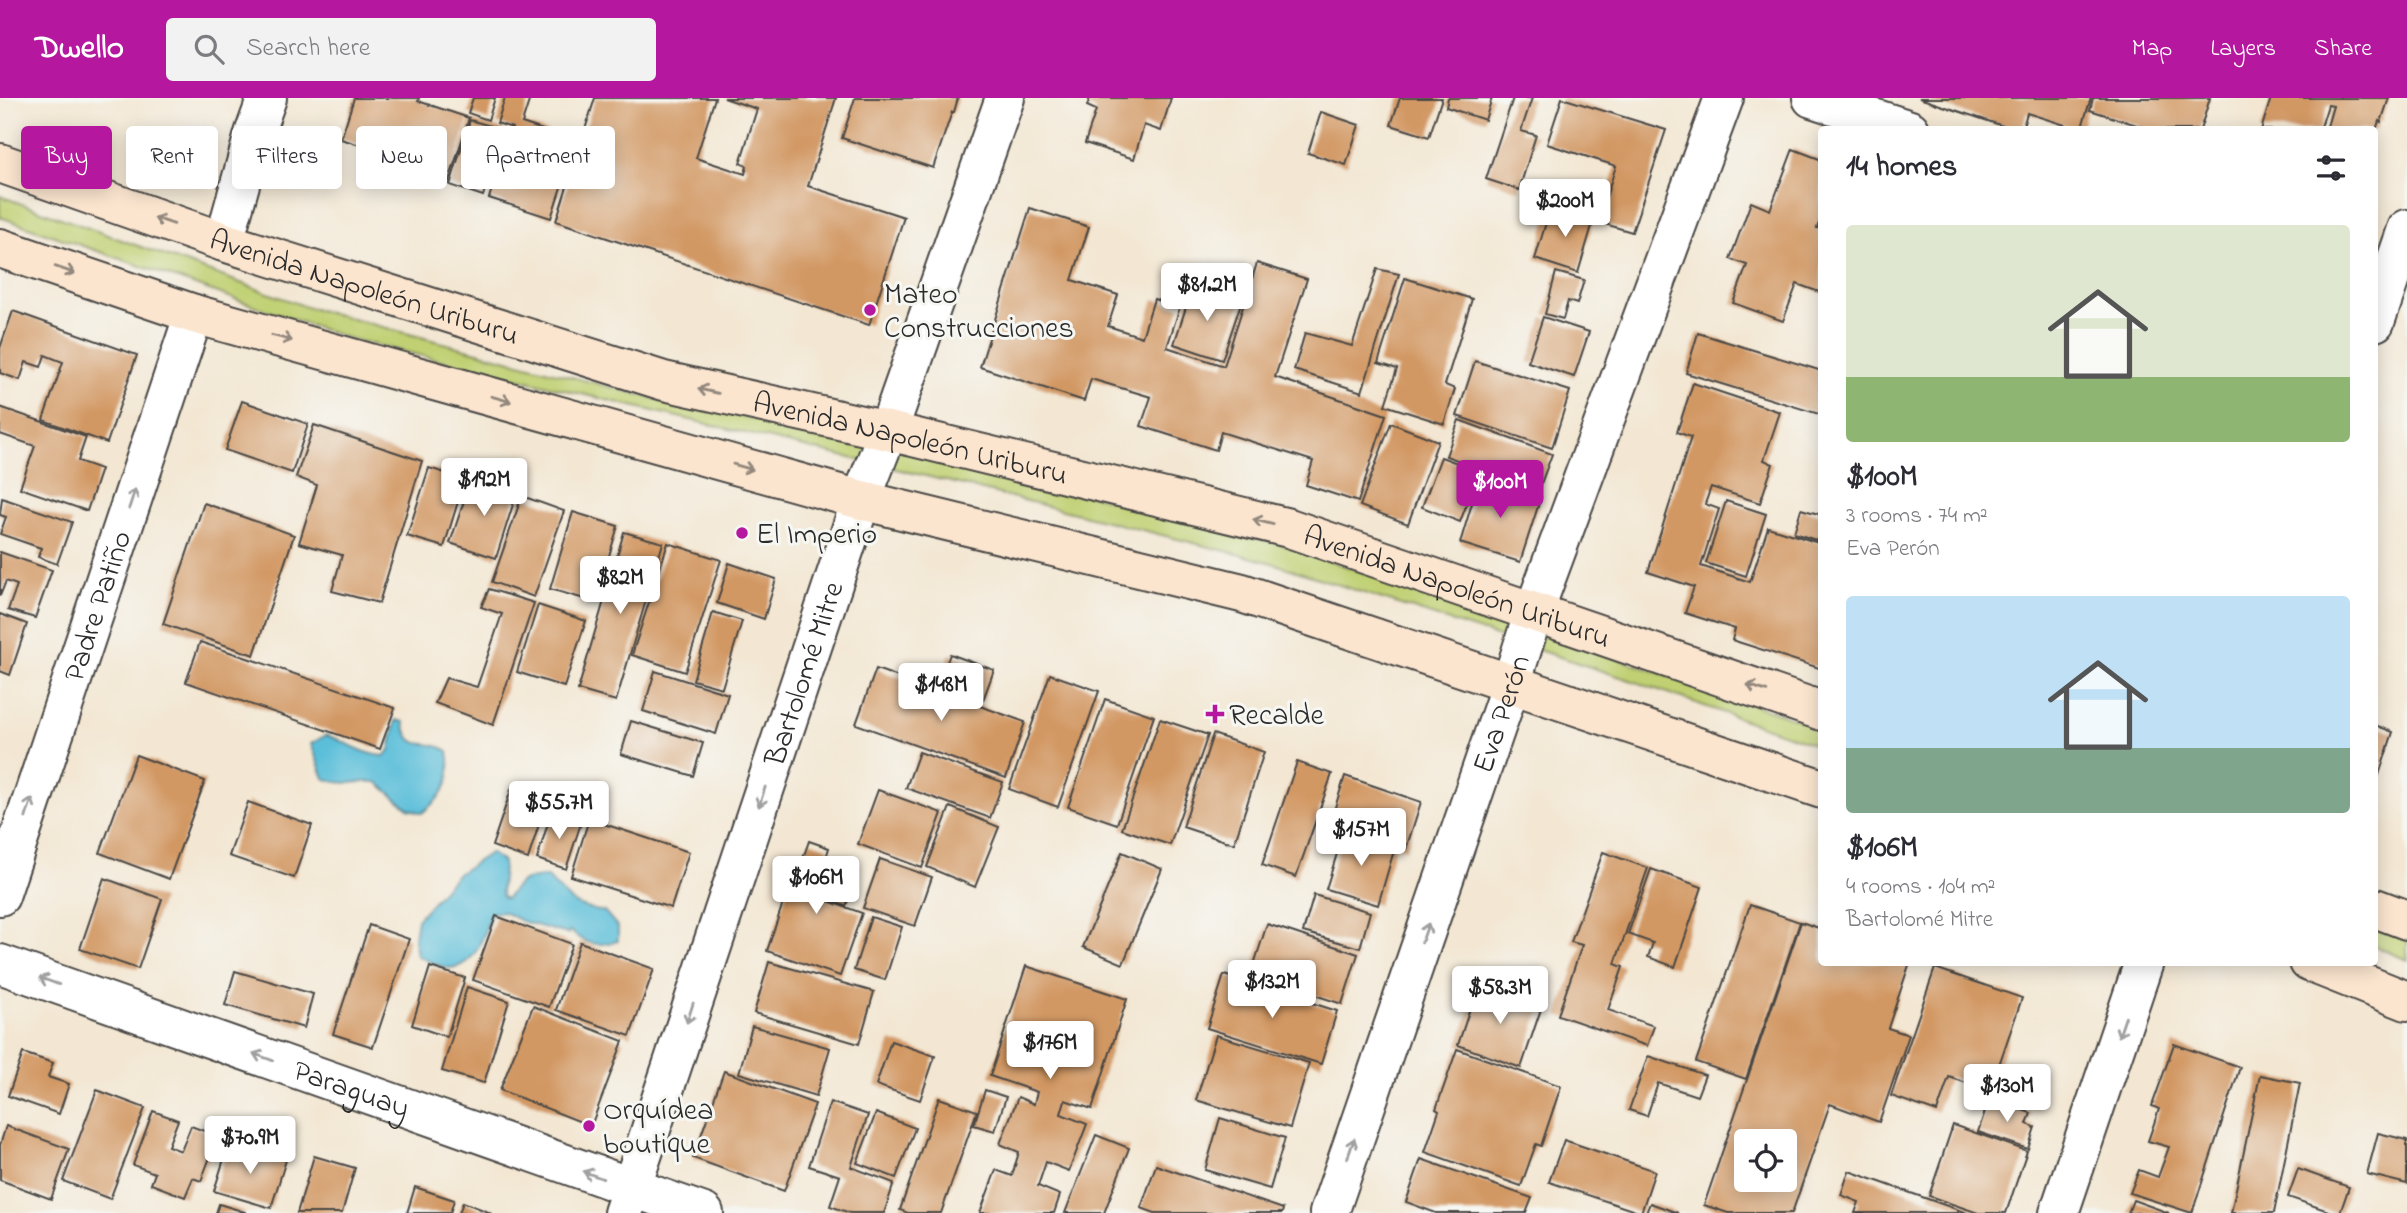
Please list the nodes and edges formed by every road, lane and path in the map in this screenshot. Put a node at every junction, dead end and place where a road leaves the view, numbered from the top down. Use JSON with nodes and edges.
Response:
{"nodes":[{"id":1,"x":267,"y":98,"type":"edge"},
{"id":2,"x":1005,"y":98,"type":"edge"},
{"id":3,"x":1724,"y":98,"type":"edge"},
{"id":4,"x":1812,"y":98,"type":"edge"},
{"id":5,"x":1898,"y":126,"type":"edge"},
{"id":6,"x":0,"y":163,"type":"edge"},
{"id":7,"x":2407,"y":229,"type":"edge"},
{"id":8,"x":224,"y":242,"type":"junction"},
{"id":9,"x":0,"y":248,"type":"edge"},
{"id":10,"x":2381,"y":282,"type":"edge"},
{"id":11,"x":2378,"y":302,"type":"edge"},
{"id":12,"x":194,"y":314,"type":"junction"},
{"id":13,"x":888,"y":431,"type":"junction"},
{"id":14,"x":861,"y":500,"type":"junction"},
{"id":15,"x":1534,"y":611,"type":"junction"},
{"id":16,"x":1511,"y":684,"type":"junction"},
{"id":17,"x":1818,"y":710,"type":"edge"},
{"id":18,"x":1818,"y":788,"type":"edge"},
{"id":19,"x":0,"y":896,"type":"edge"},
{"id":20,"x":2378,"y":909,"type":"edge"},
{"id":21,"x":2407,"y":920,"type":"edge"},
{"id":22,"x":0,"y":964,"type":"edge"},
{"id":23,"x":2143,"y":966,"type":"edge"},
{"id":24,"x":2319,"y":966,"type":"edge"},
{"id":25,"x":2407,"y":1001,"type":"edge"},
{"id":26,"x":627,"y":1201,"type":"edge"},
{"id":27,"x":704,"y":1213,"type":"edge"},
{"id":28,"x":1329,"y":1213,"type":"edge"},
{"id":29,"x":2059,"y":1213,"type":"edge"}],
"edges":[{"from":1,"to":8,"type":"street"},
{"from":2,"to":13,"type":"street","name":"Bartolomé Mitre"},
{"from":3,"to":15,"type":"street","name":"Eva Perón"},
{"from":4,"to":5,"type":"street"},
{"from":8,"to":6,"type":"main road","name":"Avenida Napoleón Uriburu","one_way":true},
{"from":7,"to":10,"type":"street"},
{"from":13,"to":8,"type":"main road","name":"Avenida Napoleón Uriburu","one_way":true},
{"from":9,"to":12,"type":"main road","one_way":true},
{"from":10,"to":11,"type":"street"},
{"from":12,"to":14,"type":"main road","one_way":true},
{"from":19,"to":12,"type":"street","name":"Padre Patiño","one_way":true},
{"from":13,"to":14,"type":"street","name":"Bartolomé Mitre"},
{"from":15,"to":13,"type":"main road","name":"Avenida Napoleón Uriburu","one_way":true},
{"from":14,"to":16,"type":"main road"},
{"from":14,"to":26,"type":"street","name":"Bartolomé Mitre","one_way":true},
{"from":15,"to":16,"type":"street","name":"Eva Perón"},
{"from":17,"to":15,"type":"main road","name":"Avenida Napoleón Uriburu","one_way":true},
{"from":16,"to":18,"type":"main road"},
{"from":28,"to":16,"type":"street","name":"Eva Perón","one_way":true},
{"from":20,"to":21,"type":"main road"},
{"from":26,"to":22,"type":"street","name":"Paraguay","one_way":true},
{"from":23,"to":29,"type":"street","one_way":true},
{"from":24,"to":25,"type":"main road"},
{"from":26,"to":27,"type":"street","name":"Paraguay"}]}
